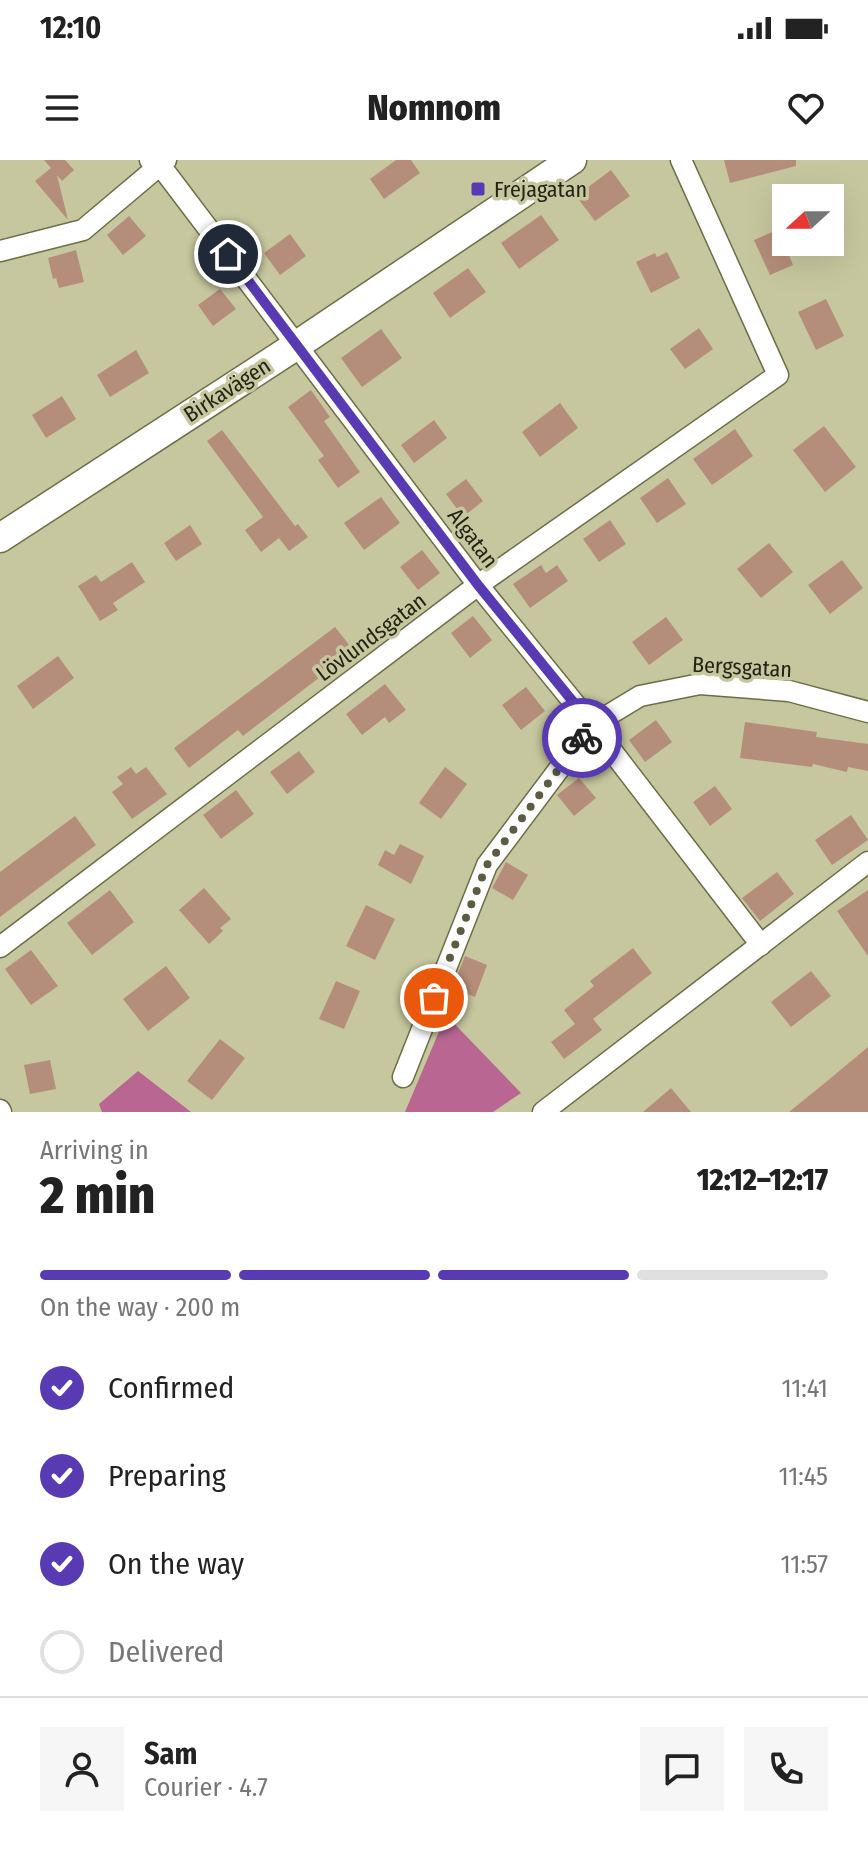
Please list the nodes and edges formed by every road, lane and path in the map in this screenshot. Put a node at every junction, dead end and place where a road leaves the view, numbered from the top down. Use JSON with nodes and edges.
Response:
{"nodes":[{"id":1,"x":572,"y":160,"type":"edge"},
{"id":2,"x":681,"y":160,"type":"edge"},
{"id":3,"x":159,"y":162,"type":"edge"},
{"id":4,"x":0,"y":251,"type":"edge"},
{"id":5,"x":297,"y":345,"type":"junction"},
{"id":6,"x":0,"y":538,"type":"edge"},
{"id":7,"x":478,"y":585,"type":"junction"},
{"id":8,"x":868,"y":712,"type":"edge"},
{"id":9,"x":592,"y":725,"type":"junction"},
{"id":10,"x":868,"y":862,"type":"edge"},
{"id":11,"x":761,"y":945,"type":"junction"},
{"id":12,"x":0,"y":947,"type":"edge"},
{"id":13,"x":403,"y":1077,"type":"dead end"},
{"id":14,"x":543,"y":1112,"type":"edge"}],
"edges":[{"from":1,"to":5,"type":"street","name":"Birkavägen"},
{"from":2,"to":7,"type":"street","name":"Lövlundsgatan"},
{"from":3,"to":4,"type":"street"},
{"from":3,"to":5,"type":"street","name":"Algatan"},
{"from":5,"to":6,"type":"street","name":"Birkavägen"},
{"from":5,"to":7,"type":"street","name":"Algatan"},
{"from":7,"to":9,"type":"street","name":"Algatan"},
{"from":7,"to":12,"type":"street","name":"Lövlundsgatan"},
{"from":8,"to":9,"type":"street","name":"Bergsgatan"},
{"from":9,"to":11,"type":"street","name":"Algatan"},
{"from":9,"to":13,"type":"street","name":"Bergsgatan"},
{"from":10,"to":11,"type":"street"},
{"from":11,"to":14,"type":"street"}]}
